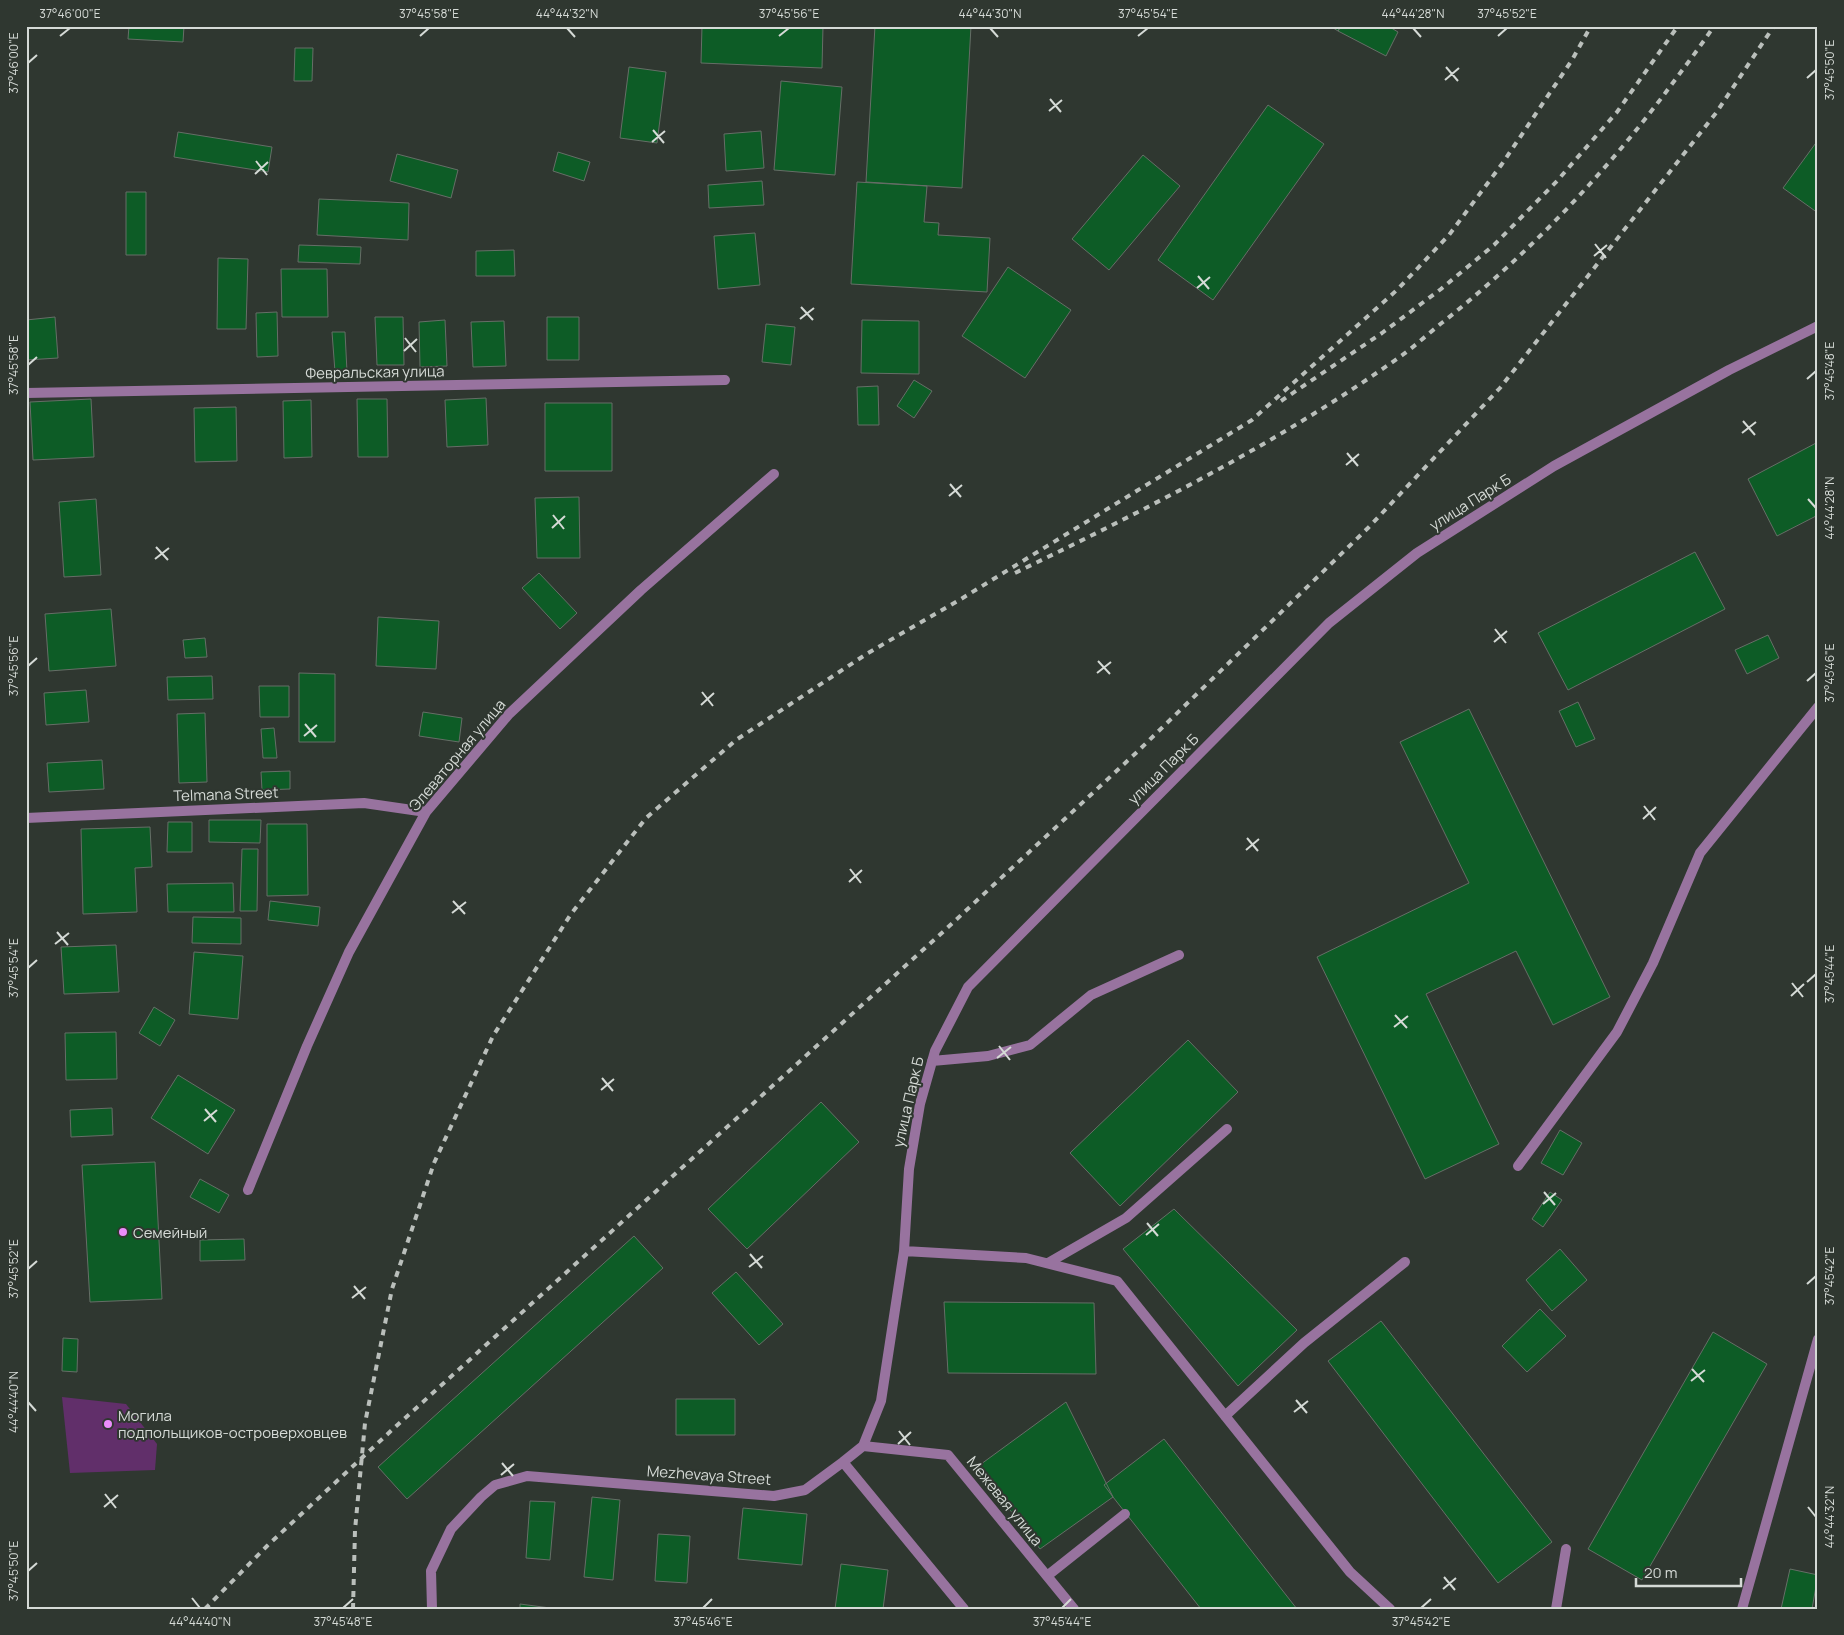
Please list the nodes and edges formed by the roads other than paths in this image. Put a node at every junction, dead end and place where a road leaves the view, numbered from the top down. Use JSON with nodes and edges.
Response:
{"nodes":[{"id":1,"x":1818,"y":326,"type":"edge"},
{"id":2,"x":725,"y":380,"type":"dead end"},
{"id":3,"x":26,"y":394,"type":"edge"},
{"id":4,"x":774,"y":474,"type":"dead end"},
{"id":5,"x":1818,"y":707,"type":"edge"},
{"id":6,"x":426,"y":812,"type":"junction"},
{"id":7,"x":26,"y":818,"type":"edge"},
{"id":8,"x":1179,"y":955,"type":"dead end"},
{"id":9,"x":932,"y":1061,"type":"junction"},
{"id":10,"x":1227,"y":1129,"type":"dead end"},
{"id":11,"x":1518,"y":1166,"type":"dead end"},
{"id":12,"x":248,"y":1190,"type":"dead end"},
{"id":13,"x":904,"y":1252,"type":"junction"},
{"id":14,"x":1405,"y":1262,"type":"dead end"},
{"id":15,"x":1048,"y":1263,"type":"junction"},
{"id":16,"x":1818,"y":1339,"type":"edge"},
{"id":17,"x":1225,"y":1416,"type":"junction"},
{"id":18,"x":864,"y":1446,"type":"junction"},
{"id":19,"x":843,"y":1462,"type":"junction"},
{"id":20,"x":1125,"y":1514,"type":"dead end"},
{"id":21,"x":1566,"y":1549,"type":"dead end"},
{"id":22,"x":1047,"y":1576,"type":"junction"},
{"id":23,"x":432,"y":1609,"type":"edge"},
{"id":24,"x":964,"y":1609,"type":"edge"},
{"id":25,"x":1074,"y":1609,"type":"edge"},
{"id":26,"x":1390,"y":1609,"type":"edge"},
{"id":27,"x":1556,"y":1609,"type":"edge"},
{"id":28,"x":1742,"y":1609,"type":"edge"}],
"edges":[{"from":1,"to":9,"type":"street","name":"улица Парк Б"},
{"from":2,"to":3,"type":"street","name":"Февральская улица"},
{"from":4,"to":6,"type":"street","name":"Элеваторная улица"},
{"from":5,"to":11,"type":"street"},
{"from":6,"to":7,"type":"street","name":"Telmana Street"},
{"from":6,"to":12,"type":"street","name":"Элеваторная улица"},
{"from":8,"to":9,"type":"street"},
{"from":9,"to":13,"type":"street","name":"улица Парк Б"},
{"from":10,"to":15,"type":"street"},
{"from":13,"to":15,"type":"street"},
{"from":13,"to":18,"type":"street","name":"улица Парк Б"},
{"from":14,"to":17,"type":"street"},
{"from":15,"to":17,"type":"street"},
{"from":16,"to":28,"type":"street"},
{"from":17,"to":26,"type":"street"},
{"from":18,"to":19,"type":"street"},
{"from":18,"to":22,"type":"street","name":"Межевая улица"},
{"from":19,"to":23,"type":"street","name":"Mezhevaya Street"},
{"from":19,"to":24,"type":"street"},
{"from":20,"to":22,"type":"street"},
{"from":21,"to":27,"type":"street"},
{"from":22,"to":25,"type":"street","name":"Межевая улица"}]}
